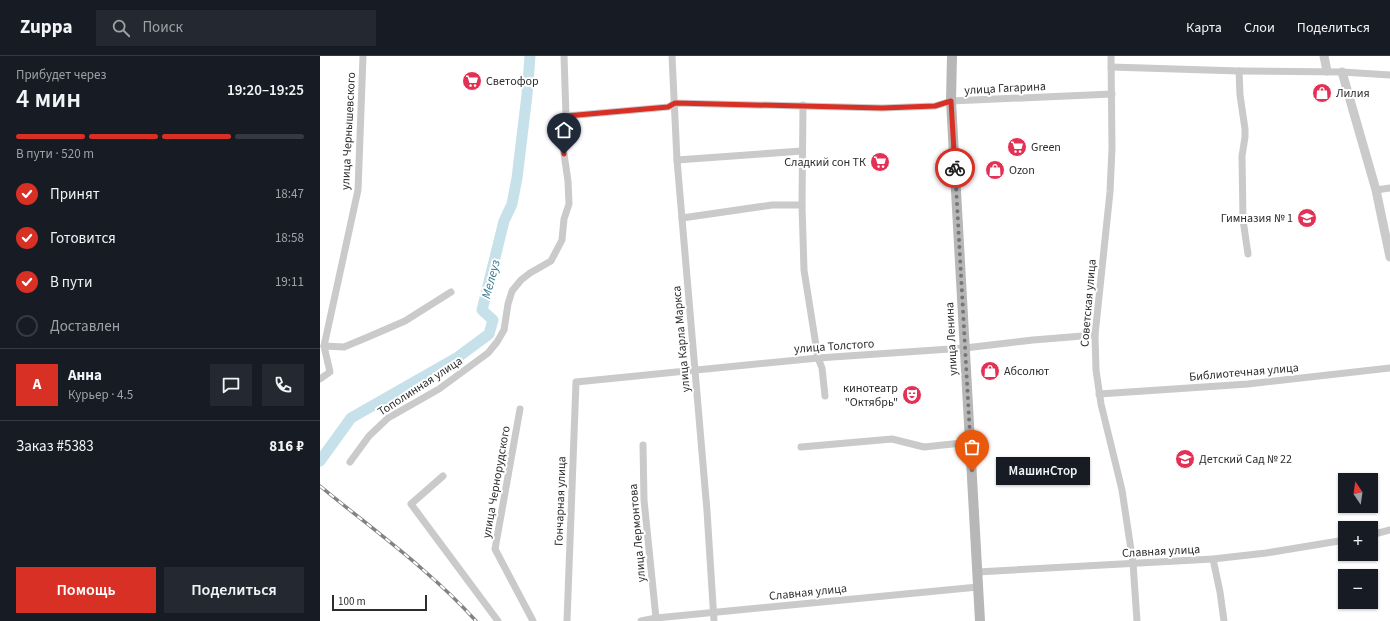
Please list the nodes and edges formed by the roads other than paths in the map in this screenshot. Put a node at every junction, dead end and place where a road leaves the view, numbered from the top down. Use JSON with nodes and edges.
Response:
{"nodes":[{"id":1,"x":363,"y":56,"type":"edge"},
{"id":2,"x":564,"y":56,"type":"edge"},
{"id":3,"x":672,"y":56,"type":"edge"},
{"id":4,"x":952,"y":56,"type":"edge"},
{"id":5,"x":1111,"y":56,"type":"edge"},
{"id":6,"x":1324,"y":56,"type":"edge"},
{"id":7,"x":1112,"y":67,"type":"junction"},
{"id":8,"x":1239,"y":70,"type":"junction"},
{"id":9,"x":1327,"y":71,"type":"junction"},
{"id":10,"x":1342,"y":72,"type":"junction"},
{"id":11,"x":1390,"y":75,"type":"edge"},
{"id":12,"x":1112,"y":94,"type":"junction"},
{"id":13,"x":951,"y":101,"type":"junction"},
{"id":14,"x":675,"y":103,"type":"junction"},
{"id":15,"x":803,"y":105,"type":"junction"},
{"id":16,"x":566,"y":116,"type":"junction"},
{"id":17,"x":802,"y":151,"type":"junction"},
{"id":18,"x":677,"y":160,"type":"junction"},
{"id":19,"x":1390,"y":188,"type":"edge"},
{"id":20,"x":1376,"y":190,"type":"junction"},
{"id":21,"x":802,"y":205,"type":"junction"},
{"id":22,"x":682,"y":218,"type":"junction"},
{"id":23,"x":1248,"y":254,"type":"dead end"},
{"id":24,"x":1390,"y":257,"type":"edge"},
{"id":25,"x":451,"y":292,"type":"dead end"},
{"id":26,"x":1095,"y":335,"type":"junction"},
{"id":27,"x":324,"y":346,"type":"junction"},
{"id":28,"x":965,"y":348,"type":"junction"},
{"id":29,"x":818,"y":358,"type":"junction"},
{"id":30,"x":1390,"y":368,"type":"edge"},
{"id":31,"x":694,"y":371,"type":"junction"},
{"id":32,"x":320,"y":379,"type":"edge"},
{"id":33,"x":576,"y":382,"type":"joint"},
{"id":34,"x":1099,"y":394,"type":"junction"},
{"id":35,"x":825,"y":396,"type":"dead end"},
{"id":36,"x":520,"y":409,"type":"dead end"},
{"id":37,"x":970,"y":442,"type":"junction"},
{"id":38,"x":643,"y":445,"type":"dead end"},
{"id":39,"x":801,"y":447,"type":"dead end"},
{"id":40,"x":350,"y":462,"type":"dead end"},
{"id":41,"x":444,"y":476,"type":"dead end"},
{"id":42,"x":1390,"y":530,"type":"edge"},
{"id":43,"x":1378,"y":533,"type":"edge"},
{"id":44,"x":1338,"y":541,"type":"edge"},
{"id":45,"x":1213,"y":559,"type":"junction"},
{"id":46,"x":1133,"y":563,"type":"junction"},
{"id":47,"x":977,"y":572,"type":"junction"},
{"id":48,"x":978,"y":587,"type":"junction"},
{"id":49,"x":714,"y":617,"type":"edge"},
{"id":50,"x":656,"y":618,"type":"junction"},
{"id":51,"x":498,"y":621,"type":"edge"},
{"id":52,"x":533,"y":621,"type":"edge"},
{"id":53,"x":567,"y":621,"type":"edge"},
{"id":54,"x":641,"y":621,"type":"edge"},
{"id":55,"x":980,"y":621,"type":"edge"},
{"id":56,"x":1137,"y":621,"type":"edge"},
{"id":57,"x":1224,"y":621,"type":"edge"}],
"edges":[{"from":1,"to":27,"type":"street","name":"улица Чернышевского"},
{"from":2,"to":16,"type":"street","name":"Тополинная улица"},
{"from":3,"to":14,"type":"street","name":"улица Карла Маркса"},
{"from":4,"to":13,"type":"main road","name":"улица Ленина"},
{"from":5,"to":7,"type":"street","name":"Советская улица"},
{"from":6,"to":9,"type":"street"},
{"from":7,"to":8,"type":"street"},
{"from":7,"to":12,"type":"street","name":"Советская улица"},
{"from":8,"to":9,"type":"street"},
{"from":8,"to":23,"type":"street"},
{"from":9,"to":10,"type":"street"},
{"from":10,"to":11,"type":"street"},
{"from":10,"to":20,"type":"street"},
{"from":12,"to":13,"type":"street","name":"улица Гагарина"},
{"from":12,"to":26,"type":"street","name":"Советская улица"},
{"from":13,"to":15,"type":"street","name":"улица Гагарина"},
{"from":13,"to":28,"type":"main road","name":"улица Ленина"},
{"from":14,"to":15,"type":"street","name":"улица Гагарина"},
{"from":14,"to":16,"type":"street","name":"улица Гагарина"},
{"from":14,"to":18,"type":"street","name":"улица Карла Маркса"},
{"from":15,"to":17,"type":"street"},
{"from":16,"to":40,"type":"street","name":"Тополинная улица"},
{"from":17,"to":18,"type":"street"},
{"from":17,"to":21,"type":"street"},
{"from":18,"to":22,"type":"street","name":"улица Карла Маркса"},
{"from":19,"to":20,"type":"street"},
{"from":20,"to":24,"type":"street"},
{"from":21,"to":22,"type":"street"},
{"from":21,"to":29,"type":"street"},
{"from":22,"to":31,"type":"street","name":"улица Карла Маркса"},
{"from":25,"to":27,"type":"street"},
{"from":26,"to":28,"type":"street","name":"улица Толстого"},
{"from":26,"to":34,"type":"street","name":"Советская улица"},
{"from":27,"to":32,"type":"street","name":"улица Чернышевского"},
{"from":28,"to":29,"type":"street","name":"улица Толстого"},
{"from":28,"to":37,"type":"main road","name":"улица Ленина"},
{"from":29,"to":31,"type":"street","name":"улица Толстого"},
{"from":29,"to":35,"type":"street"},
{"from":30,"to":34,"type":"street","name":"Библиотечная улица"},
{"from":31,"to":33,"type":"street","name":"улица Толстого"},
{"from":31,"to":49,"type":"street","name":"улица Карла Маркса"},
{"from":33,"to":53,"type":"street","name":"Гончарная улица"},
{"from":34,"to":46,"type":"street","name":"Советская улица"},
{"from":36,"to":52,"type":"street","name":"улица Чернорудского"},
{"from":37,"to":39,"type":"street"},
{"from":37,"to":47,"type":"main road","name":"улица Ленина"},
{"from":38,"to":50,"type":"street","name":"улица Лермонтова"},
{"from":41,"to":51,"type":"street"},
{"from":42,"to":43,"type":"street"},
{"from":44,"to":45,"type":"street","name":"Славная улица"},
{"from":45,"to":46,"type":"street","name":"Славная улица"},
{"from":45,"to":57,"type":"street"},
{"from":46,"to":47,"type":"street","name":"Славная улица"},
{"from":46,"to":56,"type":"street","name":"Советская улица"},
{"from":47,"to":48,"type":"main road","name":"улица Ленина"},
{"from":48,"to":49,"type":"street","name":"Славная улица"},
{"from":48,"to":55,"type":"main road","name":"улица Ленина"},
{"from":49,"to":50,"type":"street","name":"Славная улица"},
{"from":50,"to":54,"type":"street","name":"Славная улица"}]}
